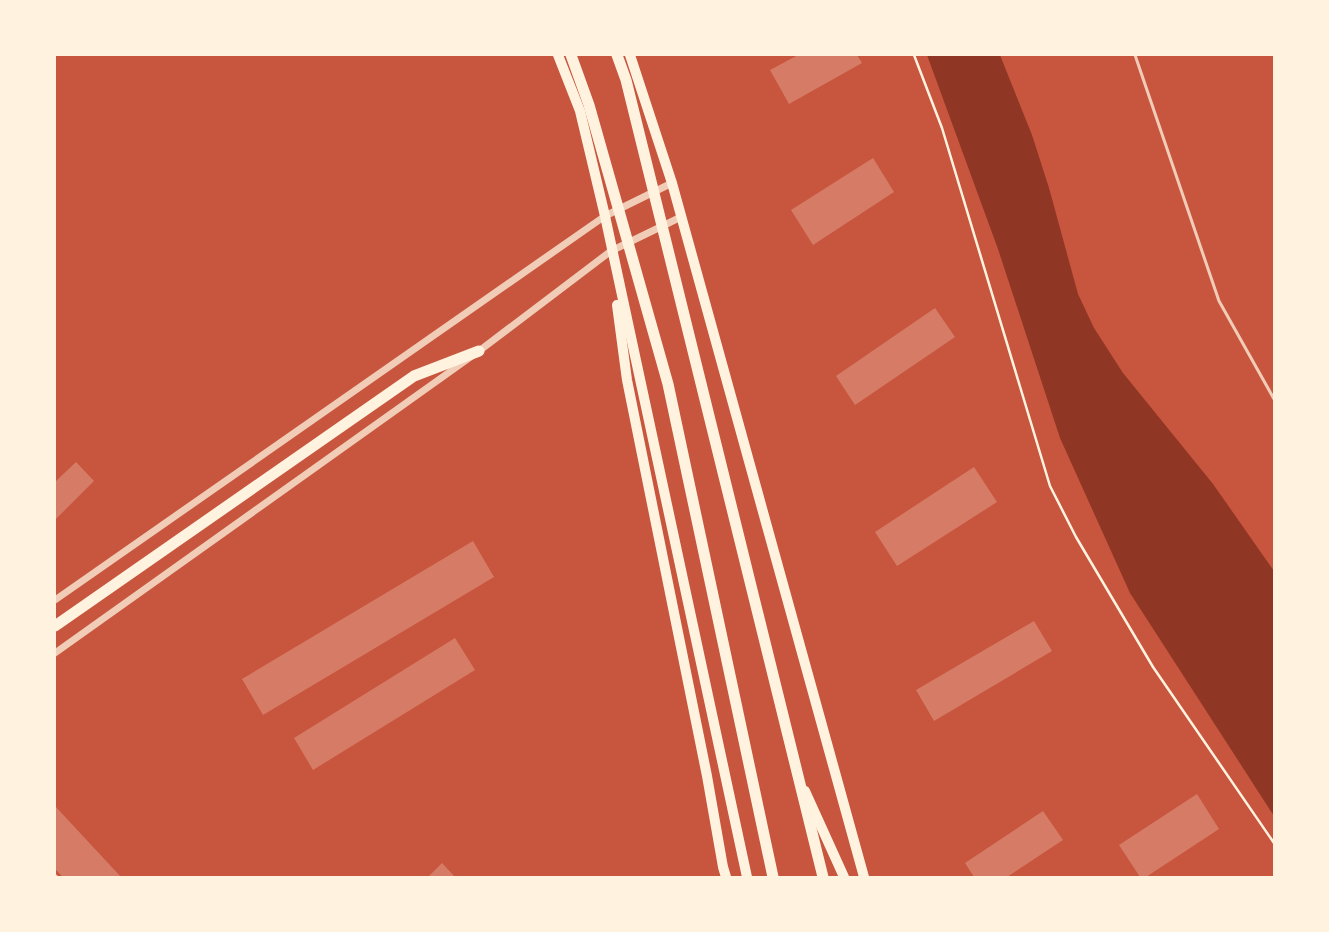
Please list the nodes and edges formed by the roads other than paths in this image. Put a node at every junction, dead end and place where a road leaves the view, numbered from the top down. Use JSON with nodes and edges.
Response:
{"nodes":[{"id":1,"x":558,"y":55,"type":"edge"},
{"id":2,"x":571,"y":55,"type":"edge"},
{"id":3,"x":617,"y":55,"type":"edge"},
{"id":4,"x":620,"y":55,"type":"edge"},
{"id":5,"x":630,"y":55,"type":"edge"},
{"id":6,"x":1135,"y":55,"type":"edge"},
{"id":7,"x":626,"y":80,"type":"junction"},
{"id":8,"x":589,"y":105,"type":"junction"},
{"id":9,"x":672,"y":183,"type":"junction"},
{"id":10,"x":605,"y":216,"type":"junction"},
{"id":11,"x":681,"y":217,"type":"junction"},
{"id":12,"x":611,"y":251,"type":"junction"},
{"id":13,"x":479,"y":351,"type":"junction"},
{"id":14,"x":1274,"y":398,"type":"edge"},
{"id":15,"x":55,"y":600,"type":"edge"},
{"id":16,"x":55,"y":626,"type":"edge"},
{"id":17,"x":55,"y":653,"type":"edge"},
{"id":18,"x":797,"y":774,"type":"junction"},
{"id":19,"x":726,"y":877,"type":"edge"},
{"id":20,"x":747,"y":877,"type":"edge"},
{"id":21,"x":773,"y":877,"type":"edge"},
{"id":22,"x":823,"y":877,"type":"edge"},
{"id":23,"x":844,"y":877,"type":"edge"},
{"id":24,"x":864,"y":877,"type":"edge"}],
"edges":[{"from":1,"to":10,"type":"main road"},
{"from":2,"to":8,"type":"highway"},
{"from":3,"to":7,"type":"highway"},
{"from":4,"to":7,"type":"highway"},
{"from":5,"to":9,"type":"main road"},
{"from":6,"to":14,"type":"lane"},
{"from":7,"to":18,"type":"highway"},
{"from":8,"to":19,"type":"main road"},
{"from":8,"to":21,"type":"highway"},
{"from":9,"to":10,"type":"street"},
{"from":9,"to":11,"type":"main road"},
{"from":10,"to":12,"type":"main road"},
{"from":10,"to":15,"type":"street"},
{"from":11,"to":12,"type":"street"},
{"from":11,"to":24,"type":"main road"},
{"from":12,"to":13,"type":"street"},
{"from":12,"to":20,"type":"main road"},
{"from":13,"to":16,"type":"highway"},
{"from":13,"to":17,"type":"street"},
{"from":18,"to":22,"type":"highway"},
{"from":18,"to":23,"type":"main road"}]}
